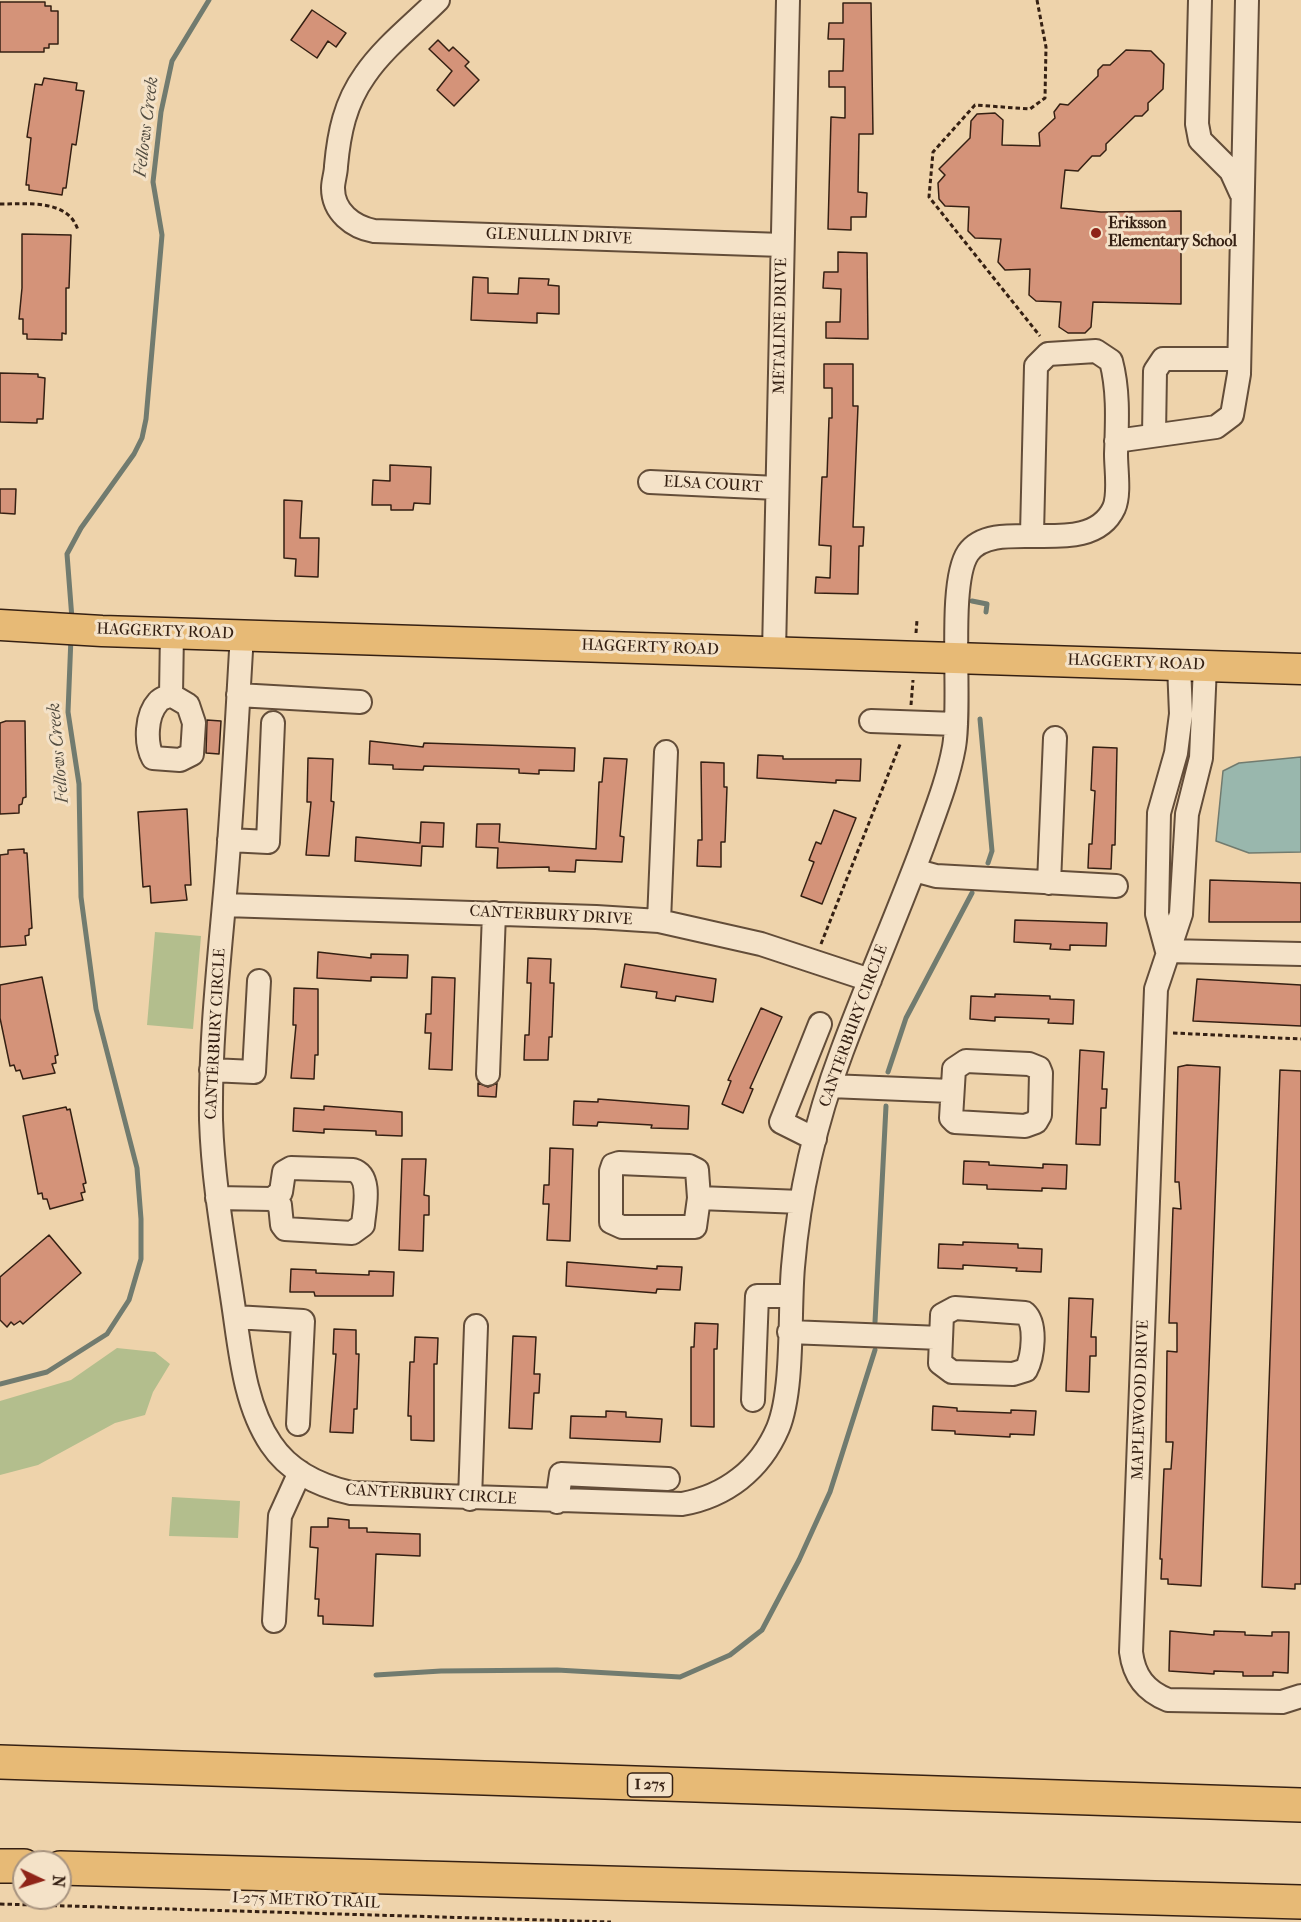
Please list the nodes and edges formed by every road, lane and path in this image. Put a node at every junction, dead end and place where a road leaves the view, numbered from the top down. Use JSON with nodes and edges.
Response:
{"nodes":[{"id":1,"x":438,"y":0,"type":"edge"},
{"id":2,"x":789,"y":0,"type":"edge"},
{"id":3,"x":1037,"y":0,"type":"edge"},
{"id":4,"x":1200,"y":0,"type":"edge"},
{"id":5,"x":1247,"y":0,"type":"edge"},
{"id":6,"x":1242,"y":194,"type":"junction"},
{"id":7,"x":0,"y":204,"type":"edge"},
{"id":8,"x":78,"y":230,"type":"dead end"},
{"id":9,"x":782,"y":245,"type":"junction"},
{"id":10,"x":1048,"y":354,"type":"junction"},
{"id":11,"x":1239,"y":359,"type":"junction"},
{"id":12,"x":1154,"y":435,"type":"junction"},
{"id":13,"x":1116,"y":441,"type":"junction"},
{"id":14,"x":650,"y":482,"type":"dead end"},
{"id":15,"x":777,"y":488,"type":"junction"},
{"id":16,"x":1032,"y":534,"type":"junction"},
{"id":17,"x":917,"y":620,"type":"dead end"},
{"id":18,"x":10,"y":626,"type":"edge"},
{"id":19,"x":172,"y":632,"type":"junction"},
{"id":20,"x":242,"y":634,"type":"junction"},
{"id":21,"x":915,"y":638,"type":"dead end"},
{"id":22,"x":774,"y":652,"type":"junction"},
{"id":23,"x":957,"y":656,"type":"junction"},
{"id":24,"x":1192,"y":665,"type":"junction"},
{"id":25,"x":1301,"y":669,"type":"edge"},
{"id":26,"x":913,"y":680,"type":"dead end"},
{"id":27,"x":171,"y":695,"type":"dead end"},
{"id":28,"x":238,"y":695,"type":"junction"},
{"id":29,"x":360,"y":702,"type":"dead end"},
{"id":30,"x":912,"y":714,"type":"dead end"},
{"id":31,"x":871,"y":721,"type":"dead end"},
{"id":32,"x":273,"y":723,"type":"dead end"},
{"id":33,"x":956,"y":724,"type":"junction"},
{"id":34,"x":1055,"y":738,"type":"dead end"},
{"id":35,"x":902,"y":741,"type":"dead end"},
{"id":36,"x":666,"y":752,"type":"dead end"},
{"id":37,"x":230,"y":840,"type":"junction"},
{"id":38,"x":914,"y":870,"type":"junction"},
{"id":39,"x":1049,"y":883,"type":"junction"},
{"id":40,"x":1116,"y":886,"type":"dead end"},
{"id":41,"x":224,"y":905,"type":"junction"},
{"id":42,"x":494,"y":913,"type":"junction"},
{"id":43,"x":659,"y":921,"type":"junction"},
{"id":44,"x":821,"y":944,"type":"dead end"},
{"id":45,"x":1167,"y":951,"type":"junction"},
{"id":46,"x":1301,"y":954,"type":"edge"},
{"id":47,"x":870,"y":980,"type":"junction"},
{"id":48,"x":259,"y":981,"type":"dead end"},
{"id":49,"x":820,"y":1024,"type":"dead end"},
{"id":50,"x":1165,"y":1032,"type":"dead end"},
{"id":51,"x":1301,"y":1039,"type":"edge"},
{"id":52,"x":211,"y":1070,"type":"junction"},
{"id":53,"x":488,"y":1074,"type":"dead end"},
{"id":54,"x":830,"y":1086,"type":"junction"},
{"id":55,"x":951,"y":1091,"type":"dead end"},
{"id":56,"x":814,"y":1138,"type":"junction"},
{"id":57,"x":217,"y":1198,"type":"junction"},
{"id":58,"x":699,"y":1198,"type":"junction"},
{"id":59,"x":273,"y":1199,"type":"dead end"},
{"id":60,"x":801,"y":1202,"type":"junction"},
{"id":61,"x":791,"y":1296,"type":"junction"},
{"id":62,"x":235,"y":1317,"type":"junction"},
{"id":63,"x":476,"y":1326,"type":"dead end"},
{"id":64,"x":789,"y":1332,"type":"junction"},
{"id":65,"x":941,"y":1338,"type":"junction"},
{"id":66,"x":753,"y":1400,"type":"dead end"},
{"id":67,"x":298,"y":1424,"type":"dead end"},
{"id":68,"x":300,"y":1472,"type":"junction"},
{"id":69,"x":668,"y":1479,"type":"dead end"},
{"id":70,"x":470,"y":1499,"type":"junction"},
{"id":71,"x":557,"y":1502,"type":"junction"},
{"id":72,"x":274,"y":1621,"type":"dead end"},
{"id":73,"x":1301,"y":1696,"type":"edge"},
{"id":74,"x":0,"y":1762,"type":"edge"},
{"id":75,"x":1301,"y":1804,"type":"edge"},
{"id":76,"x":72,"y":1868,"type":"edge"},
{"id":77,"x":1301,"y":1902,"type":"edge"},
{"id":78,"x":0,"y":1904,"type":"edge"},
{"id":79,"x":611,"y":1922,"type":"edge"}],
"edges":[{"from":1,"to":9,"type":"street","name":"GLENULLIN DRIVE"},
{"from":2,"to":9,"type":"street","name":"METALINE DRIVE"},
{"from":3,"to":10,"type":"path"},
{"from":4,"to":6,"type":"street"},
{"from":5,"to":6,"type":"street"},
{"from":6,"to":11,"type":"street"},
{"from":7,"to":8,"type":"path"},
{"from":9,"to":15,"type":"street","name":"METALINE DRIVE"},
{"from":10,"to":13,"type":"street","name":"CANTERBURY CIRCLE"},
{"from":10,"to":16,"type":"street"},
{"from":11,"to":12,"type":"street"},
{"from":11,"to":12,"type":"street"},
{"from":12,"to":13,"type":"street"},
{"from":13,"to":16,"type":"street","name":"CANTERBURY CIRCLE"},
{"from":14,"to":15,"type":"street","name":"ELSA COURT"},
{"from":15,"to":22,"type":"street","name":"METALINE DRIVE"},
{"from":16,"to":23,"type":"street","name":"CANTERBURY CIRCLE"},
{"from":17,"to":21,"type":"path"},
{"from":18,"to":19,"type":"main road","name":"HAGGERTY ROAD"},
{"from":19,"to":20,"type":"main road","name":"HAGGERTY ROAD"},
{"from":19,"to":27,"type":"street"},
{"from":20,"to":22,"type":"main road","name":"HAGGERTY ROAD"},
{"from":20,"to":28,"type":"street","name":"CANTERBURY CIRCLE"},
{"from":22,"to":23,"type":"main road","name":"HAGGERTY ROAD"},
{"from":23,"to":24,"type":"main road","name":"HAGGERTY ROAD"},
{"from":23,"to":33,"type":"street","name":"CANTERBURY CIRCLE"},
{"from":24,"to":25,"type":"main road","name":"HAGGERTY ROAD"},
{"from":24,"to":45,"type":"street"},
{"from":26,"to":30,"type":"path"},
{"from":28,"to":29,"type":"street"},
{"from":28,"to":37,"type":"street","name":"CANTERBURY CIRCLE"},
{"from":31,"to":33,"type":"street"},
{"from":32,"to":37,"type":"street"},
{"from":33,"to":38,"type":"street","name":"CANTERBURY CIRCLE"},
{"from":34,"to":39,"type":"street"},
{"from":35,"to":44,"type":"path"},
{"from":36,"to":43,"type":"street"},
{"from":37,"to":41,"type":"street","name":"CANTERBURY CIRCLE"},
{"from":38,"to":39,"type":"street"},
{"from":38,"to":47,"type":"street","name":"CANTERBURY CIRCLE"},
{"from":39,"to":40,"type":"street"},
{"from":41,"to":42,"type":"street","name":"CANTERBURY DRIVE"},
{"from":41,"to":52,"type":"street","name":"CANTERBURY CIRCLE"},
{"from":42,"to":43,"type":"street","name":"CANTERBURY DRIVE"},
{"from":42,"to":53,"type":"street"},
{"from":43,"to":47,"type":"street","name":"CANTERBURY DRIVE"},
{"from":45,"to":46,"type":"street"},
{"from":45,"to":73,"type":"street","name":"MAPLEWOOD DRIVE"},
{"from":47,"to":54,"type":"street","name":"CANTERBURY CIRCLE"},
{"from":48,"to":52,"type":"street"},
{"from":49,"to":56,"type":"street"},
{"from":50,"to":51,"type":"path"},
{"from":52,"to":57,"type":"street","name":"CANTERBURY CIRCLE"},
{"from":54,"to":55,"type":"street"},
{"from":54,"to":56,"type":"street","name":"CANTERBURY CIRCLE"},
{"from":56,"to":60,"type":"street","name":"CANTERBURY CIRCLE"},
{"from":57,"to":59,"type":"street"},
{"from":57,"to":62,"type":"street","name":"CANTERBURY CIRCLE"},
{"from":58,"to":58,"type":"street"},
{"from":58,"to":60,"type":"street"},
{"from":60,"to":61,"type":"street","name":"CANTERBURY CIRCLE"},
{"from":61,"to":64,"type":"street","name":"CANTERBURY CIRCLE"},
{"from":61,"to":66,"type":"street"},
{"from":62,"to":67,"type":"street"},
{"from":62,"to":68,"type":"street","name":"CANTERBURY CIRCLE"},
{"from":63,"to":70,"type":"street"},
{"from":64,"to":65,"type":"street"},
{"from":64,"to":71,"type":"street","name":"CANTERBURY CIRCLE"},
{"from":65,"to":65,"type":"street"},
{"from":68,"to":70,"type":"street","name":"CANTERBURY CIRCLE"},
{"from":68,"to":72,"type":"street"},
{"from":69,"to":71,"type":"street"},
{"from":70,"to":71,"type":"street","name":"CANTERBURY CIRCLE"},
{"from":74,"to":75,"type":"highway","number":"I 275"},
{"from":76,"to":77,"type":"highway"},
{"from":78,"to":79,"type":"path","name":"I-275 METRO TRAIL"}]}
